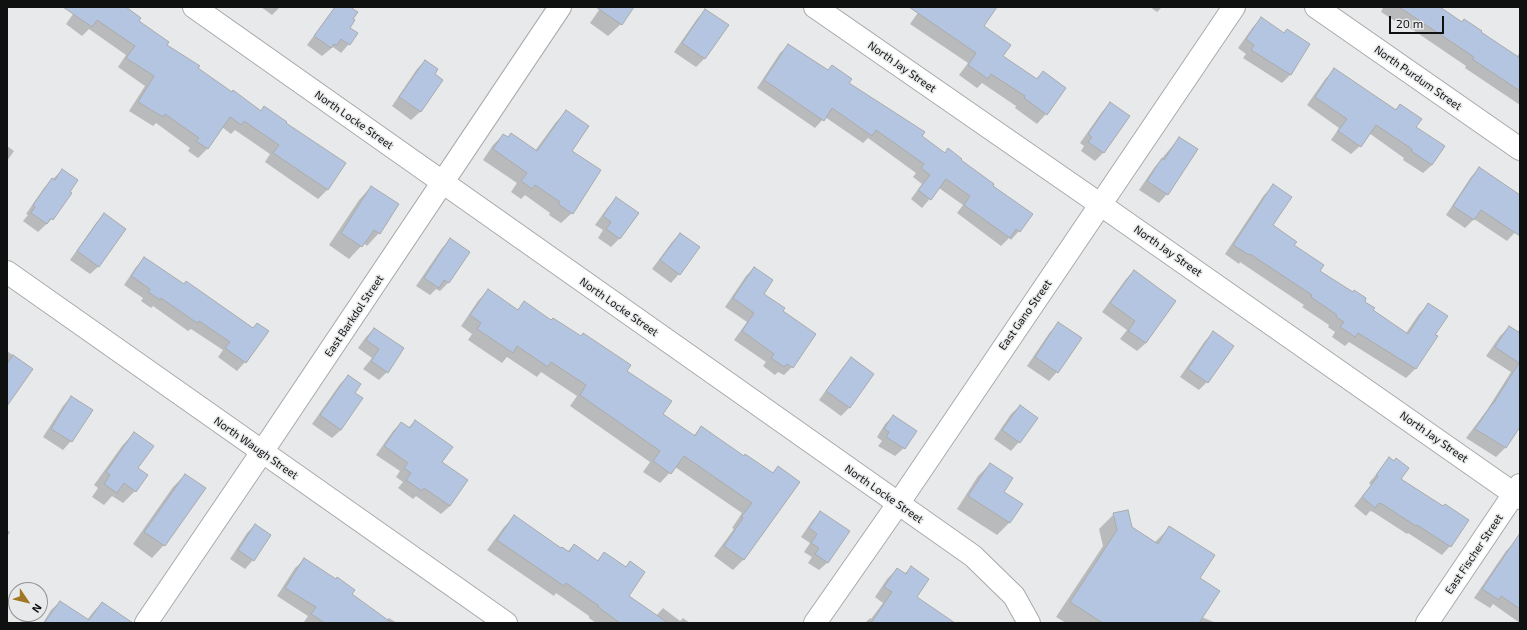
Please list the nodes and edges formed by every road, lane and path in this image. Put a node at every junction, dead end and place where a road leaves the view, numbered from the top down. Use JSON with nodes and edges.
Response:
{"nodes":[{"id":1,"x":194,"y":7,"type":"edge"},
{"id":2,"x":560,"y":7,"type":"edge"},
{"id":3,"x":815,"y":7,"type":"edge"},
{"id":4,"x":1234,"y":7,"type":"edge"},
{"id":5,"x":1316,"y":7,"type":"edge"},
{"id":6,"x":1520,"y":149,"type":"edge"},
{"id":7,"x":442,"y":182,"type":"junction"},
{"id":8,"x":1101,"y":205,"type":"junction"},
{"id":9,"x":7,"y":272,"type":"edge"},
{"id":10,"x":262,"y":452,"type":"junction"},
{"id":11,"x":1518,"y":492,"type":"edge"},
{"id":12,"x":898,"y":504,"type":"junction"},
{"id":13,"x":146,"y":623,"type":"edge"},
{"id":14,"x":506,"y":623,"type":"edge"},
{"id":15,"x":815,"y":623,"type":"edge"},
{"id":16,"x":1029,"y":623,"type":"edge"},
{"id":17,"x":1427,"y":623,"type":"edge"}],
"edges":[{"from":1,"to":7,"type":"street","name":"North Locke Street"},
{"from":2,"to":7,"type":"street","name":"East Barkdol Street"},
{"from":3,"to":8,"type":"street","name":"North Jay Street"},
{"from":4,"to":8,"type":"street","name":"East Gano Street"},
{"from":5,"to":6,"type":"street","name":"North Purdum Street"},
{"from":7,"to":10,"type":"street","name":"East Barkdol Street"},
{"from":7,"to":12,"type":"street","name":"North Locke Street"},
{"from":8,"to":11,"type":"street","name":"North Jay Street"},
{"from":8,"to":12,"type":"street","name":"East Gano Street"},
{"from":9,"to":10,"type":"street","name":"North Waugh Street"},
{"from":10,"to":13,"type":"street","name":"East Barkdol Street"},
{"from":10,"to":14,"type":"street","name":"North Waugh Street"},
{"from":11,"to":17,"type":"street","name":"East Fischer Street"},
{"from":12,"to":15,"type":"street","name":"East Gano Street"},
{"from":12,"to":16,"type":"street","name":"North Locke Street"}]}
